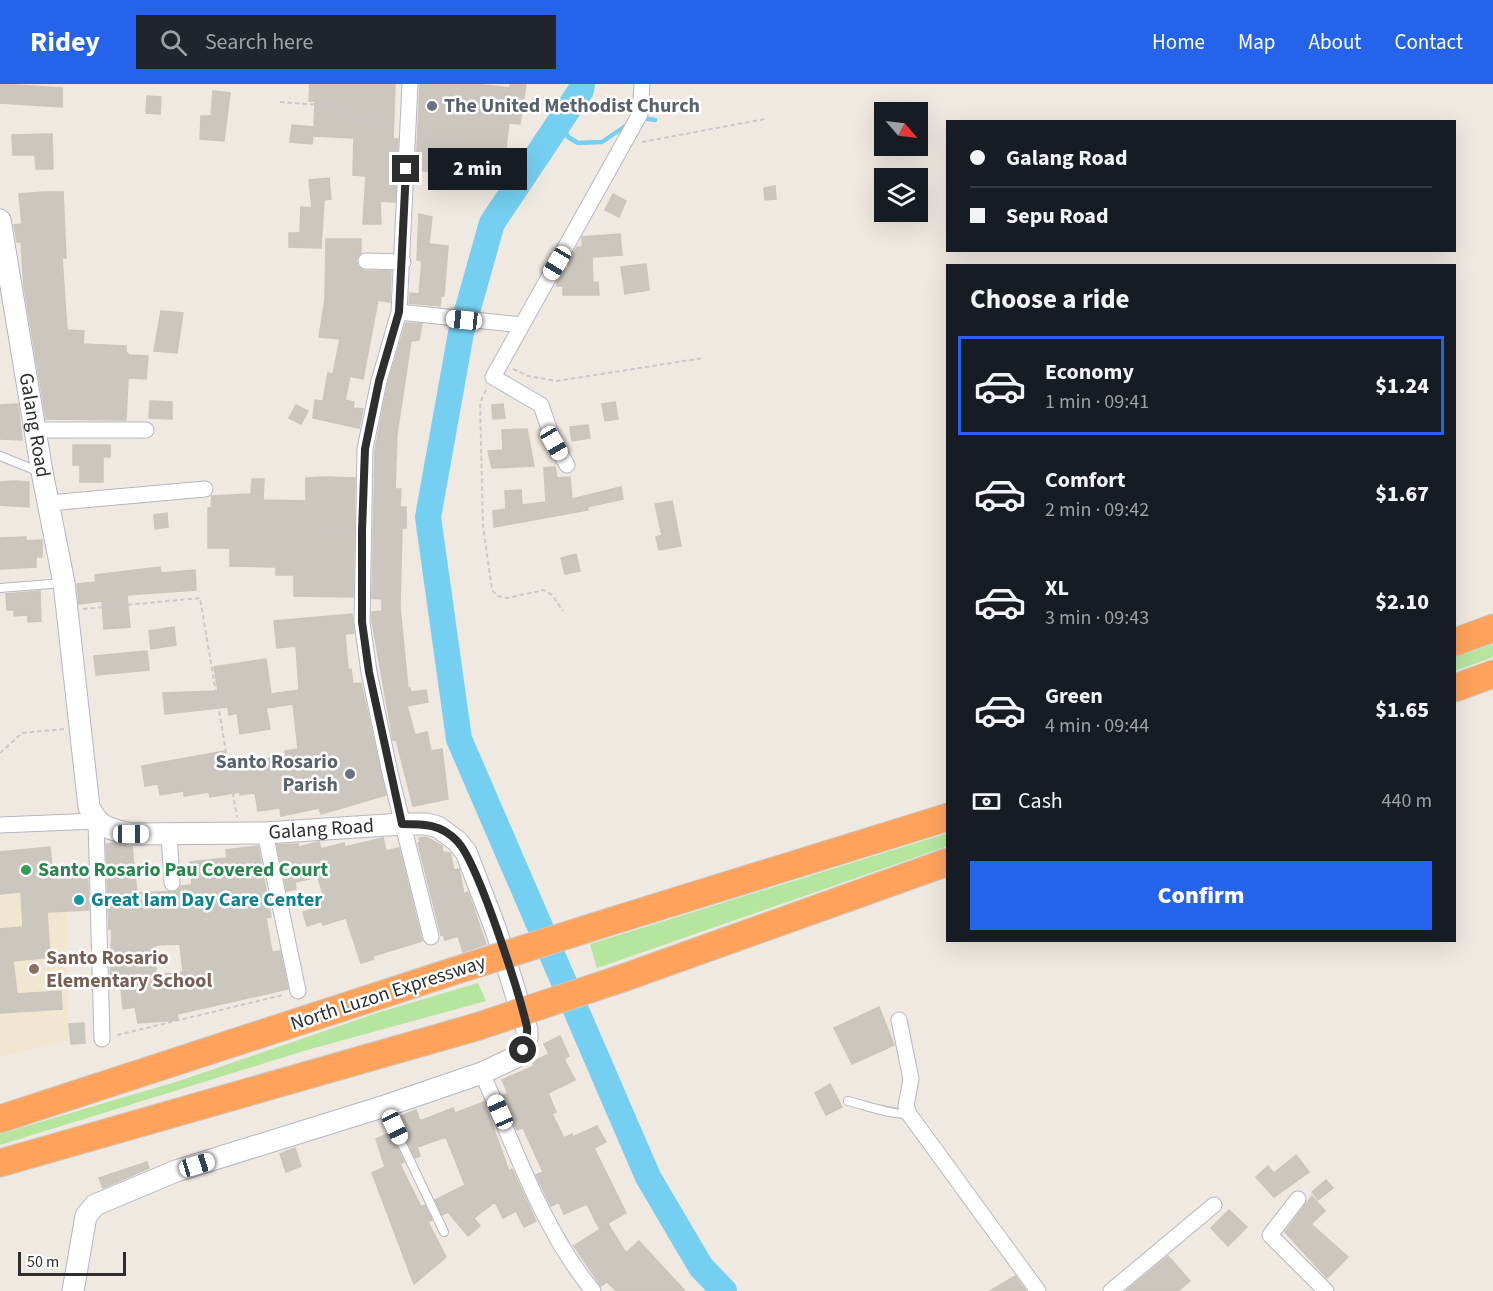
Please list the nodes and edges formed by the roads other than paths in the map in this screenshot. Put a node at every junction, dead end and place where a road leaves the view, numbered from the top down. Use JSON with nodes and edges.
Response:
{"nodes":[{"id":1,"x":410,"y":84,"type":"edge"},
{"id":2,"x":642,"y":84,"type":"edge"},
{"id":3,"x":0,"y":220,"type":"edge"},
{"id":4,"x":366,"y":261,"type":"dead end"},
{"id":5,"x":402,"y":262,"type":"junction"},
{"id":6,"x":399,"y":312,"type":"junction"},
{"id":7,"x":516,"y":325,"type":"junction"},
{"id":8,"x":36,"y":430,"type":"junction"},
{"id":9,"x":146,"y":430,"type":"dead end"},
{"id":10,"x":0,"y":456,"type":"edge"},
{"id":11,"x":567,"y":465,"type":"dead end"},
{"id":12,"x":42,"y":472,"type":"junction"},
{"id":13,"x":205,"y":489,"type":"dead end"},
{"id":14,"x":49,"y":503,"type":"junction"},
{"id":15,"x":64,"y":583,"type":"junction"},
{"id":16,"x":0,"y":588,"type":"edge"},
{"id":17,"x":1493,"y":628,"type":"edge"},
{"id":18,"x":1456,"y":642,"type":"edge"},
{"id":19,"x":1493,"y":674,"type":"edge"},
{"id":20,"x":1456,"y":688,"type":"edge"},
{"id":21,"x":946,"y":818,"type":"edge"},
{"id":22,"x":96,"y":821,"type":"junction"},
{"id":23,"x":402,"y":824,"type":"junction"},
{"id":24,"x":0,"y":825,"type":"edge"},
{"id":25,"x":265,"y":833,"type":"junction"},
{"id":26,"x":169,"y":834,"type":"junction"},
{"id":27,"x":946,"y":863,"type":"edge"},
{"id":28,"x":172,"y":883,"type":"dead end"},
{"id":29,"x":431,"y":937,"type":"dead end"},
{"id":30,"x":298,"y":991,"type":"road end"},
{"id":31,"x":898,"y":1020,"type":"dead end"},
{"id":32,"x":102,"y":1039,"type":"road end"},
{"id":33,"x":482,"y":1073,"type":"junction"},
{"id":34,"x":848,"y":1101,"type":"dead end"},
{"id":35,"x":385,"y":1106,"type":"junction"},
{"id":36,"x":909,"y":1114,"type":"junction"},
{"id":37,"x":0,"y":1119,"type":"edge"},
{"id":38,"x":0,"y":1163,"type":"edge"},
{"id":39,"x":1298,"y":1199,"type":"dead end"},
{"id":40,"x":1214,"y":1204,"type":"dead end"},
{"id":41,"x":444,"y":1232,"type":"dead end"},
{"id":42,"x":73,"y":1291,"type":"edge"},
{"id":43,"x":593,"y":1291,"type":"edge"},
{"id":44,"x":1038,"y":1291,"type":"edge"},
{"id":45,"x":1111,"y":1291,"type":"edge"},
{"id":46,"x":1326,"y":1291,"type":"edge"}],
"edges":[{"from":1,"to":5,"type":"street"},
{"from":2,"to":7,"type":"street"},
{"from":3,"to":8,"type":"street","name":"Galang Road"},
{"from":4,"to":5,"type":"street"},
{"from":5,"to":6,"type":"street"},
{"from":6,"to":7,"type":"street"},
{"from":6,"to":23,"type":"street"},
{"from":7,"to":11,"type":"street"},
{"from":8,"to":9,"type":"street"},
{"from":8,"to":12,"type":"street","name":"Galang Road"},
{"from":10,"to":12,"type":"lane"},
{"from":12,"to":14,"type":"street","name":"Galang Road"},
{"from":13,"to":14,"type":"street"},
{"from":14,"to":15,"type":"street","name":"Galang Road"},
{"from":15,"to":16,"type":"lane"},
{"from":15,"to":22,"type":"street","name":"Galang Road"},
{"from":17,"to":18,"type":"highway"},
{"from":19,"to":20,"type":"highway"},
{"from":21,"to":37,"type":"highway","name":"North Luzon Expressway","bridge":true},
{"from":22,"to":24,"type":"street"},
{"from":22,"to":26,"type":"street","name":"Galang Road"},
{"from":22,"to":32,"type":"street"},
{"from":23,"to":25,"type":"street","name":"Galang Road"},
{"from":23,"to":29,"type":"street"},
{"from":23,"to":33,"type":"street","name":"Galang Road"},
{"from":25,"to":26,"type":"street","name":"Galang Road"},
{"from":25,"to":30,"type":"street"},
{"from":26,"to":28,"type":"street"},
{"from":27,"to":38,"type":"highway","bridge":true},
{"from":31,"to":36,"type":"street"},
{"from":33,"to":35,"type":"street","name":"Galang Road"},
{"from":33,"to":43,"type":"street"},
{"from":34,"to":36,"type":"lane"},
{"from":35,"to":41,"type":"lane"},
{"from":35,"to":42,"type":"street","name":"Galang Road"},
{"from":36,"to":44,"type":"street"},
{"from":39,"to":46,"type":"street"},
{"from":40,"to":45,"type":"street"}]}
